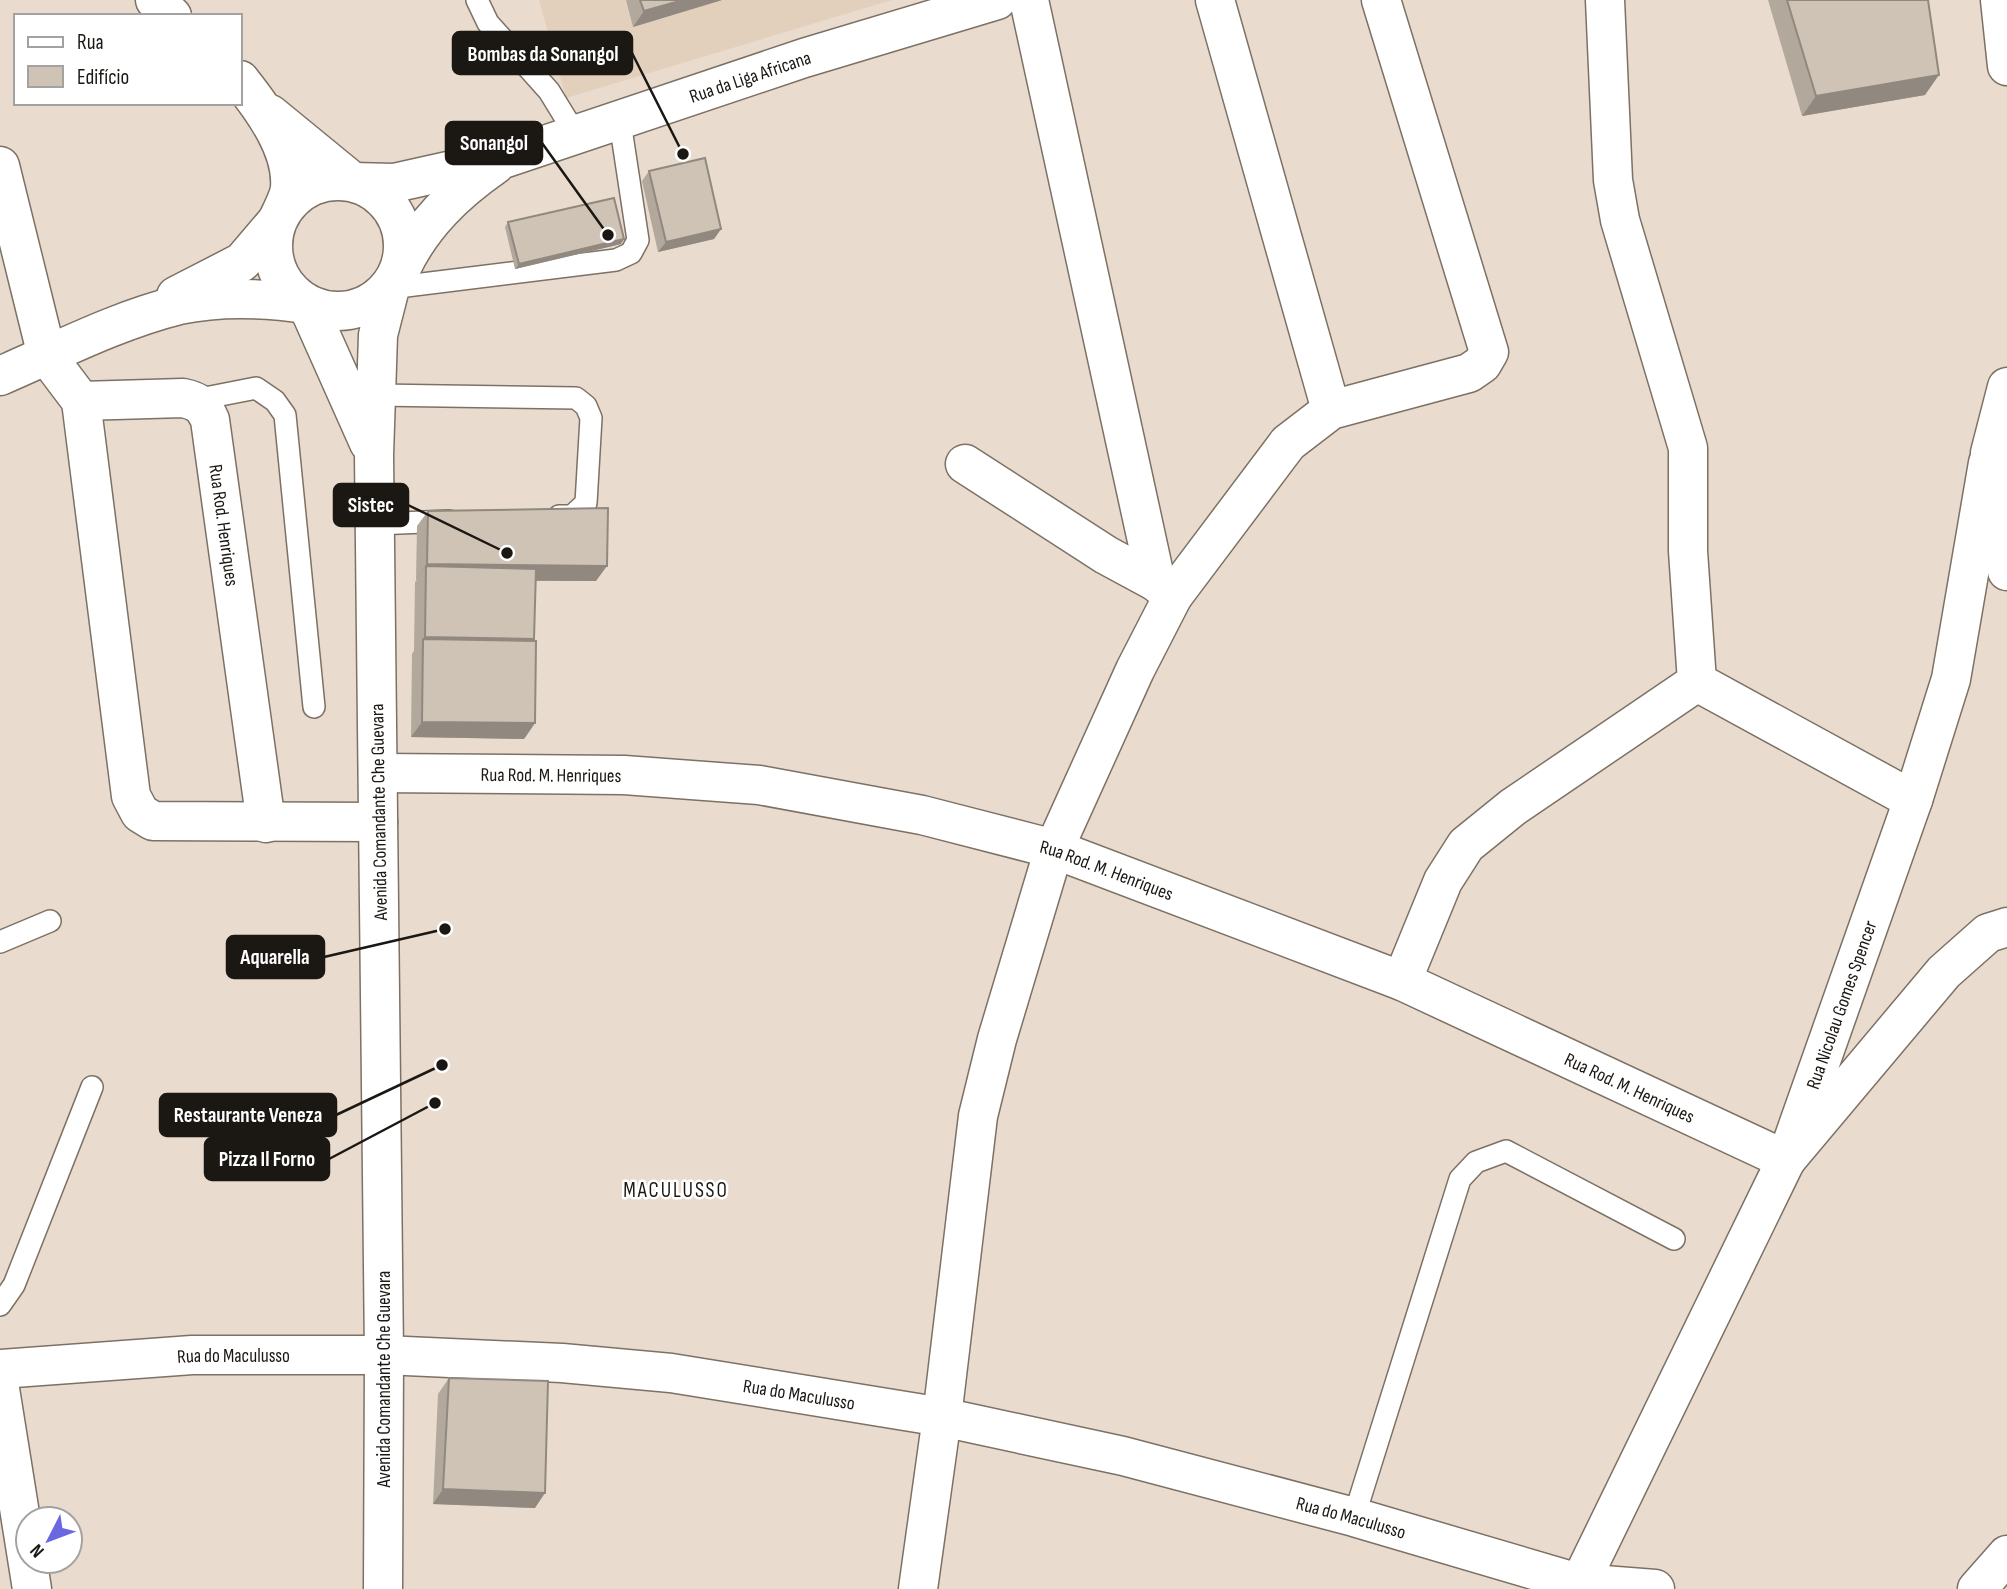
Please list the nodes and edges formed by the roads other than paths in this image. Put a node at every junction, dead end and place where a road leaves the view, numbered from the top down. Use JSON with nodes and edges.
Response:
{"nodes":[{"id":1,"x":155,"y":0,"type":"edge"},
{"id":2,"x":477,"y":0,"type":"edge"},
{"id":3,"x":997,"y":0,"type":"edge"},
{"id":4,"x":1029,"y":0,"type":"edge"},
{"id":5,"x":1215,"y":0,"type":"edge"},
{"id":6,"x":1381,"y":0,"type":"edge"},
{"id":7,"x":1605,"y":0,"type":"edge"},
{"id":8,"x":2000,"y":0,"type":"edge"},
{"id":9,"x":170,"y":14,"type":"edge"},
{"id":10,"x":2007,"y":66,"type":"edge"},
{"id":11,"x":250,"y":93,"type":"edge"},
{"id":12,"x":620,"y":122,"type":"junction"},
{"id":13,"x":576,"y":135,"type":"junction"},
{"id":14,"x":506,"y":158,"type":"junction"},
{"id":15,"x":0,"y":166,"type":"edge"},
{"id":16,"x":353,"y":182,"type":"junction"},
{"id":17,"x":277,"y":221,"type":"junction"},
{"id":18,"x":395,"y":278,"type":"junction"},
{"id":19,"x":307,"y":304,"type":"junction"},
{"id":20,"x":109,"y":330,"type":"junction"},
{"id":21,"x":47,"y":356,"type":"junction"},
{"id":22,"x":0,"y":376,"type":"edge"},
{"id":23,"x":2007,"y":387,"type":"edge"},
{"id":24,"x":377,"y":395,"type":"junction"},
{"id":25,"x":195,"y":400,"type":"junction"},
{"id":26,"x":81,"y":401,"type":"junction"},
{"id":27,"x":1331,"y":410,"type":"junction"},
{"id":28,"x":1990,"y":453,"type":"junction"},
{"id":29,"x":374,"y":455,"type":"junction"},
{"id":30,"x":965,"y":464,"type":"dead end"},
{"id":31,"x":532,"y":517,"type":"edge"},
{"id":32,"x":465,"y":520,"type":"edge"},
{"id":33,"x":375,"y":524,"type":"junction"},
{"id":34,"x":2007,"y":571,"type":"edge"},
{"id":35,"x":1165,"y":589,"type":"junction"},
{"id":36,"x":1697,"y":681,"type":"junction"},
{"id":37,"x":314,"y":707,"type":"dead end"},
{"id":38,"x":377,"y":772,"type":"junction"},
{"id":39,"x":1913,"y":800,"type":"junction"},
{"id":40,"x":378,"y":822,"type":"junction"},
{"id":41,"x":266,"y":823,"type":"junction"},
{"id":42,"x":1054,"y":849,"type":"junction"},
{"id":43,"x":50,"y":921,"type":"dead end"},
{"id":44,"x":2007,"y":926,"type":"edge"},
{"id":45,"x":0,"y":942,"type":"edge"},
{"id":46,"x":1402,"y":981,"type":"junction"},
{"id":47,"x":92,"y":1087,"type":"dead end"},
{"id":48,"x":1786,"y":1160,"type":"junction"},
{"id":49,"x":1674,"y":1240,"type":"dead end"},
{"id":50,"x":0,"y":1305,"type":"edge"},
{"id":51,"x":384,"y":1355,"type":"junction"},
{"id":52,"x":0,"y":1369,"type":"edge"},
{"id":53,"x":0,"y":1389,"type":"edge"},
{"id":54,"x":942,"y":1417,"type":"junction"},
{"id":55,"x":1354,"y":1517,"type":"junction"},
{"id":56,"x":2007,"y":1555,"type":"edge"},
{"id":57,"x":1577,"y":1586,"type":"edge"},
{"id":58,"x":32,"y":1589,"type":"edge"},
{"id":59,"x":383,"y":1589,"type":"edge"},
{"id":60,"x":918,"y":1589,"type":"edge"},
{"id":61,"x":1655,"y":1589,"type":"edge"},
{"id":62,"x":1977,"y":1589,"type":"edge"}],
"edges":[{"from":1,"to":9,"type":"street"},
{"from":2,"to":13,"type":"lane"},
{"from":3,"to":12,"type":"street","name":"Rua da Liga Africana"},
{"from":4,"to":35,"type":"street"},
{"from":5,"to":27,"type":"street"},
{"from":6,"to":27,"type":"street"},
{"from":7,"to":36,"type":"street"},
{"from":8,"to":10,"type":"street"},
{"from":11,"to":16,"type":"street"},
{"from":11,"to":17,"type":"street"},
{"from":12,"to":13,"type":"street","name":"Rua da Liga Africana"},
{"from":12,"to":18,"type":"lane"},
{"from":13,"to":14,"type":"street","name":"Rua da Liga Africana"},
{"from":14,"to":16,"type":"street"},
{"from":14,"to":18,"type":"street"},
{"from":15,"to":21,"type":"street"},
{"from":16,"to":17,"type":"street"},
{"from":16,"to":18,"type":"street"},
{"from":17,"to":19,"type":"street"},
{"from":17,"to":20,"type":"street"},
{"from":18,"to":19,"type":"street"},
{"from":18,"to":24,"type":"street","name":"Avenida Comandante Che Guevara"},
{"from":19,"to":20,"type":"street"},
{"from":19,"to":29,"type":"street","name":"Avenida Comandante Che Guevara"},
{"from":20,"to":21,"type":"street"},
{"from":21,"to":22,"type":"street"},
{"from":21,"to":26,"type":"street"},
{"from":23,"to":28,"type":"street","name":"Rua Nicolau Gomes Spencer"},
{"from":24,"to":29,"type":"street","name":"Avenida Comandante Che Guevara"},
{"from":24,"to":31,"type":"lane"},
{"from":25,"to":26,"type":"street"},
{"from":25,"to":37,"type":"lane"},
{"from":25,"to":41,"type":"street","name":"Rua Rod. Henriques"},
{"from":26,"to":41,"type":"street"},
{"from":27,"to":35,"type":"street"},
{"from":28,"to":34,"type":"street"},
{"from":28,"to":39,"type":"street","name":"Rua Nicolau Gomes Spencer"},
{"from":29,"to":33,"type":"street","name":"Avenida Comandante Che Guevara"},
{"from":30,"to":35,"type":"street"},
{"from":32,"to":33,"type":"lane"},
{"from":33,"to":38,"type":"street","name":"Avenida Comandante Che Guevara"},
{"from":35,"to":42,"type":"street"},
{"from":36,"to":39,"type":"street"},
{"from":36,"to":46,"type":"street"},
{"from":38,"to":40,"type":"street","name":"Avenida Comandante Che Guevara"},
{"from":38,"to":42,"type":"street","name":"Rua Rod. M. Henriques"},
{"from":39,"to":48,"type":"street","name":"Rua Nicolau Gomes Spencer"},
{"from":40,"to":41,"type":"street"},
{"from":40,"to":51,"type":"street","name":"Avenida Comandante Che Guevara"},
{"from":42,"to":46,"type":"street","name":"Rua Rod. M. Henriques"},
{"from":42,"to":54,"type":"street"},
{"from":43,"to":45,"type":"lane"},
{"from":44,"to":48,"type":"street"},
{"from":46,"to":48,"type":"street","name":"Rua Rod. M. Henriques"},
{"from":47,"to":50,"type":"lane"},
{"from":48,"to":57,"type":"street","name":"Rua Nicolau Gomes Spencer"},
{"from":49,"to":55,"type":"lane"},
{"from":51,"to":52,"type":"street","name":"Rua do Maculusso"},
{"from":51,"to":54,"type":"street","name":"Rua do Maculusso"},
{"from":51,"to":59,"type":"street","name":"Avenida Comandante Che Guevara"},
{"from":53,"to":58,"type":"street"},
{"from":54,"to":55,"type":"street","name":"Rua do Maculusso"},
{"from":54,"to":60,"type":"street"},
{"from":55,"to":57,"type":"street","name":"Rua do Maculusso"},
{"from":56,"to":62,"type":"street"},
{"from":57,"to":61,"type":"street","name":"Rua do Maculusso"}]}
